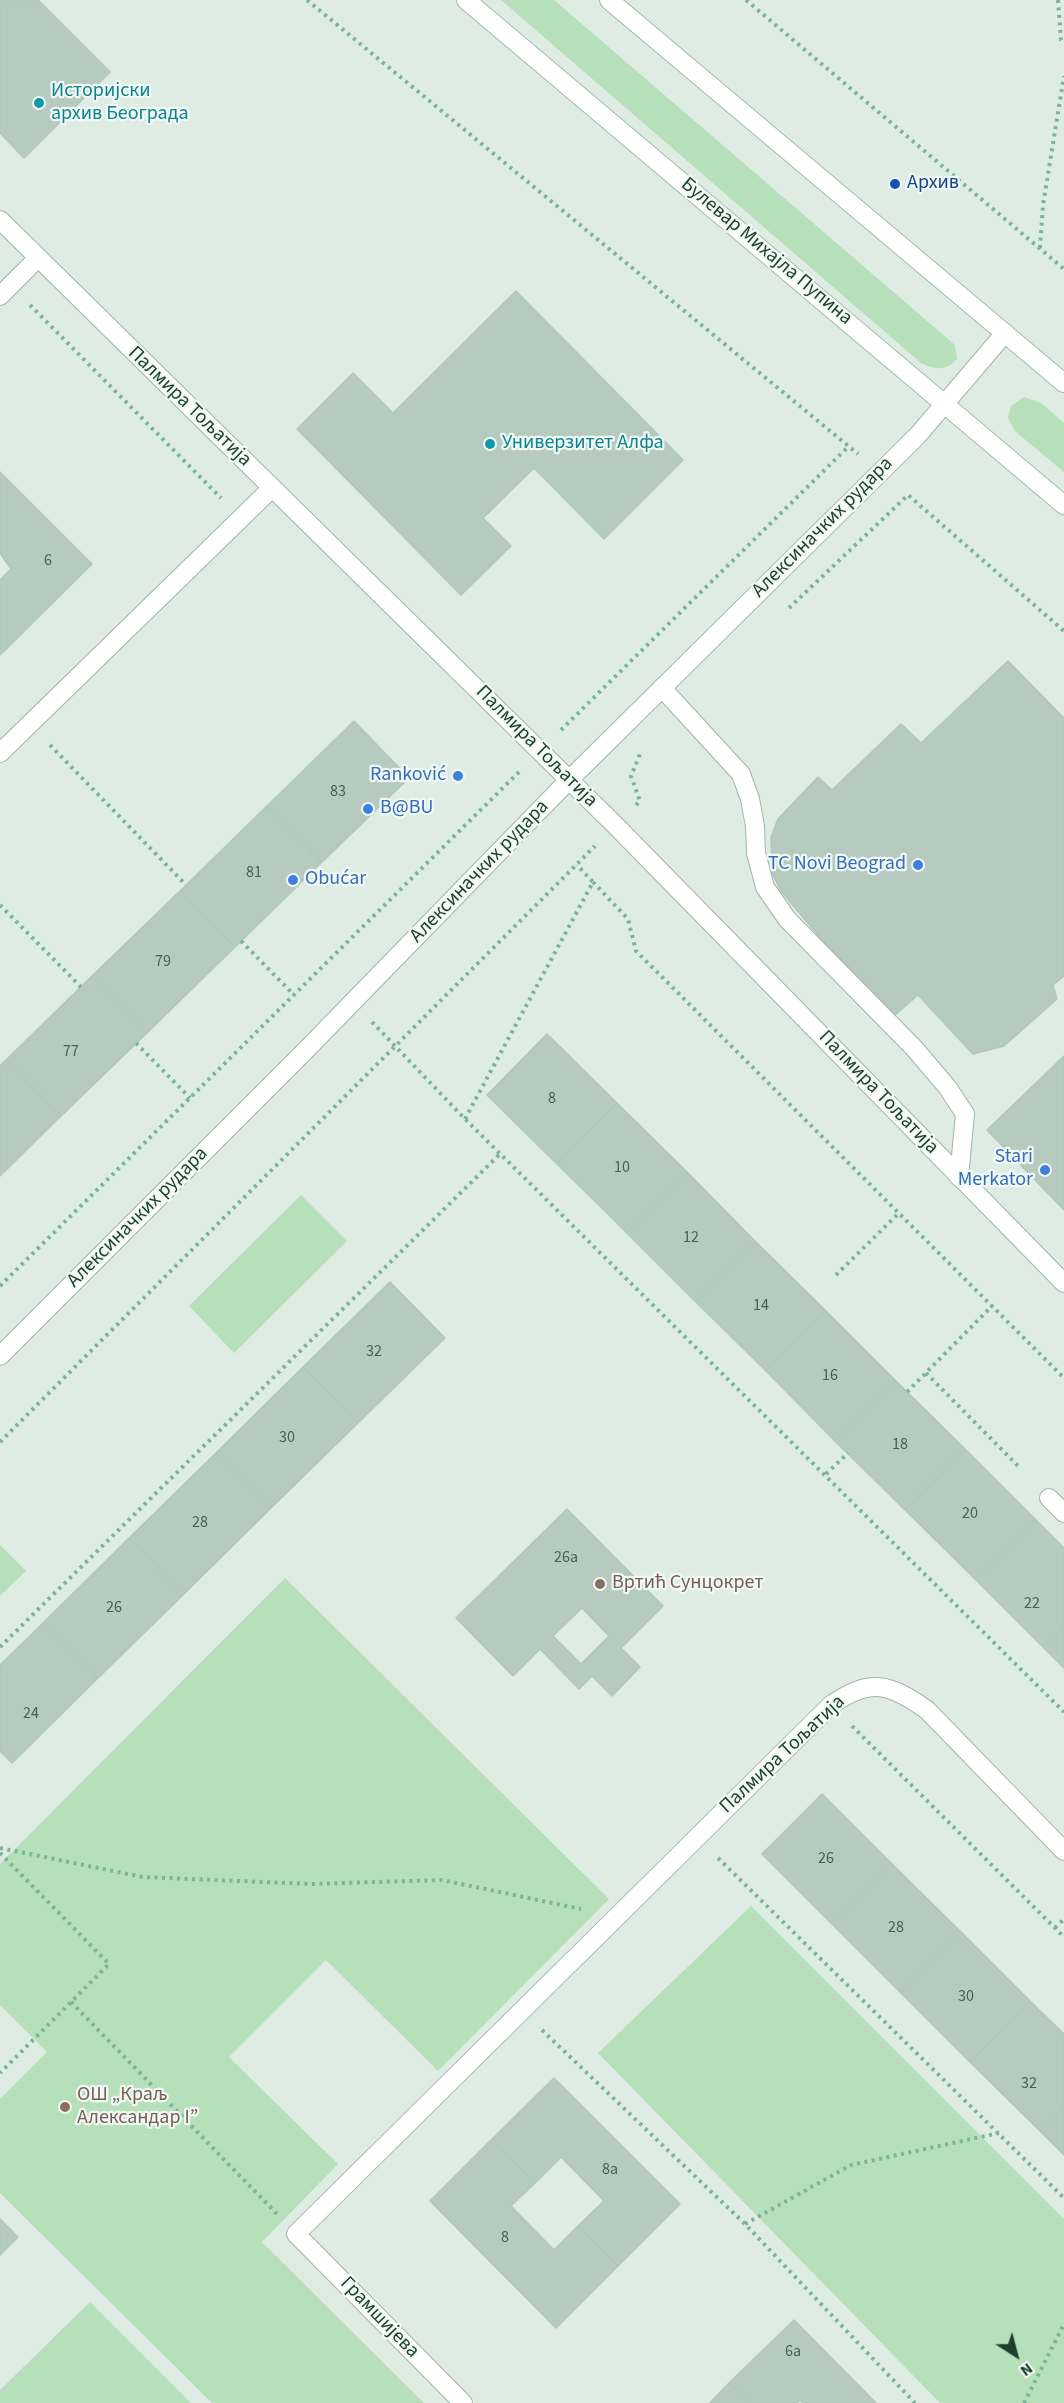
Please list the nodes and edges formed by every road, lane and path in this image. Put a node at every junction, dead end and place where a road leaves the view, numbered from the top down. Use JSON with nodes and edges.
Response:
{"nodes":[{"id":1,"x":307,"y":0,"type":"edge"},
{"id":2,"x":466,"y":0,"type":"edge"},
{"id":3,"x":609,"y":0,"type":"edge"},
{"id":4,"x":746,"y":0,"type":"edge"},
{"id":5,"x":1058,"y":0,"type":"edge"},
{"id":6,"x":1064,"y":43,"type":"edge"},
{"id":7,"x":1064,"y":76,"type":"edge"},
{"id":8,"x":0,"y":220,"type":"edge"},
{"id":9,"x":1040,"y":249,"type":"junction"},
{"id":10,"x":38,"y":258,"type":"junction"},
{"id":11,"x":1064,"y":270,"type":"edge"},
{"id":12,"x":5,"y":291,"type":"edge"},
{"id":13,"x":1005,"y":333,"type":"junction"},
{"id":14,"x":1064,"y":383,"type":"edge"},
{"id":15,"x":946,"y":403,"type":"junction"},
{"id":16,"x":849,"y":446,"type":"junction"},
{"id":17,"x":879,"y":472,"type":"junction"},
{"id":18,"x":272,"y":488,"type":"junction"},
{"id":19,"x":1064,"y":505,"type":"edge"},
{"id":20,"x":241,"y":519,"type":"junction"},
{"id":21,"x":786,"y":612,"type":"dead end"},
{"id":22,"x":1064,"y":631,"type":"edge"},
{"id":23,"x":662,"y":688,"type":"junction"},
{"id":24,"x":30,"y":724,"type":"junction"},
{"id":25,"x":642,"y":750,"type":"dead end"},
{"id":26,"x":540,"y":751,"type":"junction"},
{"id":27,"x":0,"y":753,"type":"edge"},
{"id":28,"x":569,"y":780,"type":"junction"},
{"id":29,"x":615,"y":825,"type":"junction"},
{"id":30,"x":577,"y":865,"type":"junction"},
{"id":31,"x":593,"y":882,"type":"junction"},
{"id":32,"x":186,"y":885,"type":"dead end"},
{"id":33,"x":0,"y":905,"type":"edge"},
{"id":34,"x":241,"y":941,"type":"dead end"},
{"id":35,"x":81,"y":987,"type":"dead end"},
{"id":36,"x":294,"y":994,"type":"junction"},
{"id":37,"x":352,"y":1003,"type":"junction"},
{"id":38,"x":136,"y":1044,"type":"dead end"},
{"id":39,"x":397,"y":1047,"type":"junction"},
{"id":40,"x":190,"y":1098,"type":"junction"},
{"id":41,"x":465,"y":1119,"type":"junction"},
{"id":42,"x":501,"y":1153,"type":"junction"},
{"id":43,"x":960,"y":1177,"type":"junction"},
{"id":44,"x":900,"y":1212,"type":"junction"},
{"id":45,"x":1056,"y":1266,"type":"edge"},
{"id":46,"x":837,"y":1275,"type":"dead end"},
{"id":47,"x":1064,"y":1283,"type":"edge"},
{"id":48,"x":0,"y":1286,"type":"edge"},
{"id":49,"x":992,"y":1306,"type":"junction"},
{"id":50,"x":0,"y":1356,"type":"edge"},
{"id":51,"x":926,"y":1373,"type":"junction"},
{"id":52,"x":1064,"y":1378,"type":"edge"},
{"id":53,"x":907,"y":1392,"type":"dead end"},
{"id":54,"x":0,"y":1442,"type":"edge"},
{"id":55,"x":848,"y":1453,"type":"dead end"},
{"id":56,"x":1020,"y":1468,"type":"dead end"},
{"id":57,"x":826,"y":1474,"type":"junction"},
{"id":58,"x":1049,"y":1498,"type":"dead end"},
{"id":59,"x":1064,"y":1513,"type":"edge"},
{"id":60,"x":0,"y":1647,"type":"edge"},
{"id":61,"x":831,"y":1705,"type":"junction"},
{"id":62,"x":1064,"y":1712,"type":"edge"},
{"id":63,"x":696,"y":1837,"type":"junction"},
{"id":64,"x":0,"y":1848,"type":"edge"},
{"id":65,"x":1064,"y":1851,"type":"edge"},
{"id":66,"x":0,"y":1853,"type":"edge"},
{"id":67,"x":614,"y":1918,"type":"junction"},
{"id":68,"x":1064,"y":1920,"type":"edge"},
{"id":69,"x":1055,"y":1928,"type":"junction"},
{"id":70,"x":1064,"y":1937,"type":"edge"},
{"id":71,"x":71,"y":2002,"type":"junction"},
{"id":72,"x":521,"y":2009,"type":"junction"},
{"id":73,"x":0,"y":2073,"type":"edge"},
{"id":74,"x":1000,"y":2133,"type":"junction"},
{"id":75,"x":1064,"y":2198,"type":"edge"},
{"id":76,"x":745,"y":2224,"type":"junction"},
{"id":77,"x":296,"y":2234,"type":"junction"},
{"id":78,"x":1064,"y":2324,"type":"edge"},
{"id":79,"x":463,"y":2403,"type":"edge"},
{"id":80,"x":915,"y":2403,"type":"edge"},
{"id":81,"x":1024,"y":2403,"type":"edge"}],
"edges":[{"from":1,"to":16,"type":"path"},
{"from":2,"to":15,"type":"street","name":"Булевар Михајла Пупина"},
{"from":3,"to":13,"type":"street"},
{"from":4,"to":9,"type":"path"},
{"from":5,"to":6,"type":"path"},
{"from":7,"to":9,"type":"path"},
{"from":8,"to":10,"type":"street","name":"Палмира Тољатија"},
{"from":9,"to":11,"type":"path"},
{"from":10,"to":12,"type":"street"},
{"from":10,"to":18,"type":"street","name":"Палмира Тољатија"},
{"from":12,"to":20,"type":"path"},
{"from":13,"to":14,"type":"street"},
{"from":13,"to":15,"type":"street","name":"Алексиначких рудара"},
{"from":15,"to":17,"type":"street","name":"Алексиначких рудара"},
{"from":15,"to":19,"type":"street","name":"Булевар Михајла Пупина"},
{"from":16,"to":17,"type":"path"},
{"from":16,"to":26,"type":"path"},
{"from":17,"to":23,"type":"street","name":"Алексиначких рудара"},
{"from":18,"to":20,"type":"street"},
{"from":18,"to":26,"type":"street","name":"Палмира Тољатија"},
{"from":20,"to":24,"type":"street"},
{"from":21,"to":22,"type":"path"},
{"from":23,"to":28,"type":"street","name":"Алексиначких рудара"},
{"from":23,"to":43,"type":"street"},
{"from":24,"to":27,"type":"street"},
{"from":24,"to":32,"type":"path"},
{"from":25,"to":29,"type":"path"},
{"from":26,"to":28,"type":"street","name":"Палмира Тољатија"},
{"from":26,"to":36,"type":"path"},
{"from":28,"to":29,"type":"street","name":"Палмира Тољатија"},
{"from":28,"to":37,"type":"street","name":"Алексиначких рудара"},
{"from":29,"to":30,"type":"path"},
{"from":29,"to":43,"type":"street","name":"Палмира Тољатија"},
{"from":30,"to":31,"type":"path"},
{"from":30,"to":39,"type":"path"},
{"from":31,"to":41,"type":"path"},
{"from":31,"to":44,"type":"path"},
{"from":33,"to":35,"type":"path"},
{"from":34,"to":36,"type":"path"},
{"from":36,"to":40,"type":"path"},
{"from":37,"to":39,"type":"path"},
{"from":37,"to":50,"type":"street","name":"Алексиначких рудара"},
{"from":38,"to":40,"type":"path"},
{"from":39,"to":41,"type":"path"},
{"from":39,"to":54,"type":"path"},
{"from":40,"to":48,"type":"path"},
{"from":41,"to":42,"type":"path"},
{"from":42,"to":57,"type":"path"},
{"from":42,"to":60,"type":"path"},
{"from":43,"to":45,"type":"street","name":"Палмира Тољатија"},
{"from":44,"to":46,"type":"path"},
{"from":44,"to":49,"type":"path"},
{"from":45,"to":47,"type":"street","name":"Палмира Тољатија"},
{"from":49,"to":51,"type":"path"},
{"from":49,"to":52,"type":"path"},
{"from":51,"to":53,"type":"path"},
{"from":51,"to":56,"type":"path"},
{"from":55,"to":57,"type":"path"},
{"from":57,"to":62,"type":"path"},
{"from":58,"to":59,"type":"street"},
{"from":61,"to":63,"type":"street","name":"Палмира Тољатија"},
{"from":61,"to":65,"type":"street","name":"Палмира Тољатија"},
{"from":61,"to":69,"type":"path"},
{"from":63,"to":67,"type":"street","name":"Палмира Тољатија"},
{"from":63,"to":74,"type":"path"},
{"from":64,"to":67,"type":"path"},
{"from":66,"to":71,"type":"path"},
{"from":67,"to":72,"type":"street","name":"Палмира Тољатија"},
{"from":68,"to":69,"type":"path"},
{"from":69,"to":70,"type":"path"},
{"from":71,"to":73,"type":"path"},
{"from":71,"to":77,"type":"path"},
{"from":72,"to":76,"type":"path"},
{"from":72,"to":77,"type":"street","name":"Палмира Тољатија"},
{"from":74,"to":75,"type":"path"},
{"from":74,"to":76,"type":"path"},
{"from":76,"to":80,"type":"path"},
{"from":77,"to":79,"type":"street","name":"Грамшијева"},
{"from":78,"to":81,"type":"path"}]}
